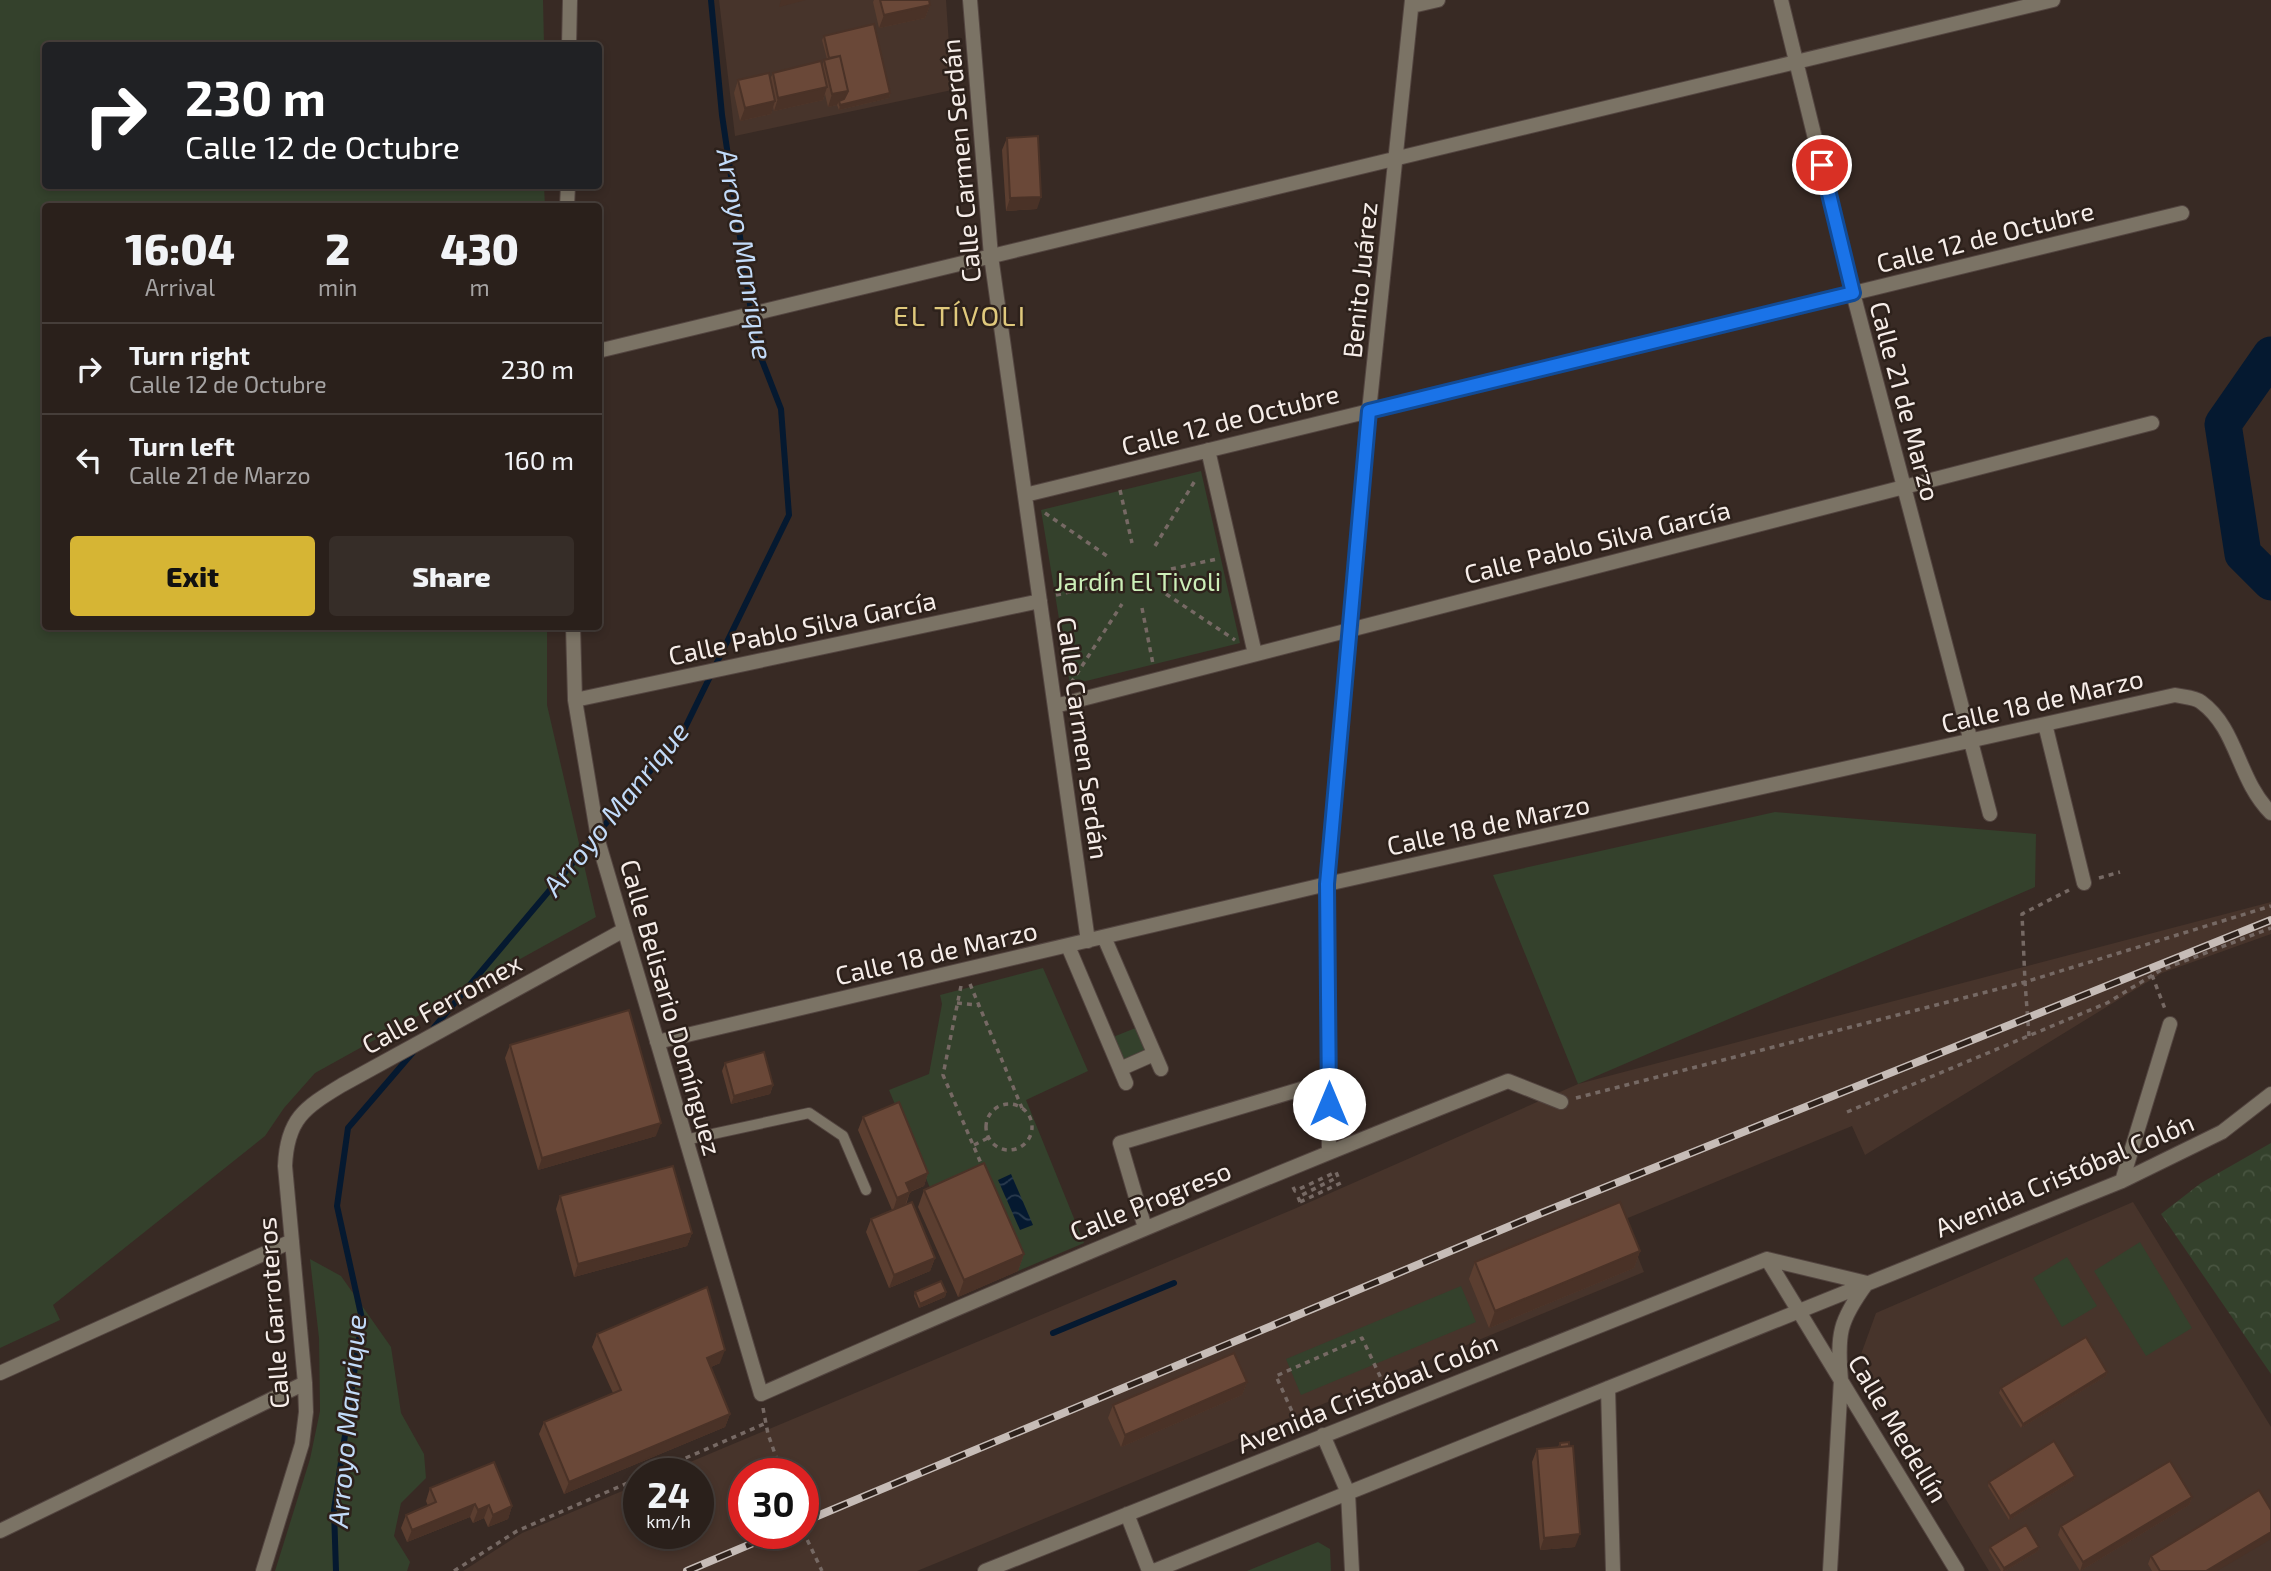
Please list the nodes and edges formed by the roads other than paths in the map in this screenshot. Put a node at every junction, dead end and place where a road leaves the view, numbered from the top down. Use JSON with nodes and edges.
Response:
{"nodes":[{"id":1,"x":570,"y":0,"type":"edge"},
{"id":2,"x":970,"y":0,"type":"edge"},
{"id":3,"x":1438,"y":0,"type":"edge"},
{"id":4,"x":1781,"y":0,"type":"edge"},
{"id":5,"x":2053,"y":0,"type":"edge"},
{"id":6,"x":1412,"y":3,"type":"edge"},
{"id":7,"x":569,"y":42,"type":"edge"},
{"id":8,"x":1797,"y":62,"type":"junction"},
{"id":9,"x":1397,"y":158,"type":"junction"},
{"id":10,"x":2182,"y":213,"type":"dead end"},
{"id":11,"x":991,"y":256,"type":"junction"},
{"id":12,"x":1853,"y":293,"type":"junction"},
{"id":13,"x":602,"y":350,"type":"edge"},
{"id":14,"x":1369,"y":411,"type":"junction"},
{"id":15,"x":2152,"y":423,"type":"dead end"},
{"id":16,"x":1208,"y":450,"type":"junction"},
{"id":17,"x":1903,"y":488,"type":"junction"},
{"id":18,"x":1025,"y":495,"type":"junction"},
{"id":19,"x":1040,"y":601,"type":"junction"},
{"id":20,"x":573,"y":630,"type":"edge"},
{"id":21,"x":1350,"y":630,"type":"junction"},
{"id":22,"x":1255,"y":654,"type":"junction"},
{"id":23,"x":575,"y":700,"type":"junction"},
{"id":24,"x":1055,"y":706,"type":"junction"},
{"id":25,"x":2045,"y":724,"type":"junction"},
{"id":26,"x":1971,"y":742,"type":"junction"},
{"id":27,"x":2271,"y":813,"type":"edge"},
{"id":28,"x":1990,"y":814,"type":"dead end"},
{"id":29,"x":2084,"y":883,"type":"road end"},
{"id":30,"x":1327,"y":884,"type":"junction"},
{"id":31,"x":624,"y":930,"type":"junction"},
{"id":32,"x":1104,"y":937,"type":"junction"},
{"id":33,"x":1088,"y":941,"type":"junction"},
{"id":34,"x":1068,"y":946,"type":"junction"},
{"id":35,"x":2170,"y":1024,"type":"road end"},
{"id":36,"x":657,"y":1042,"type":"junction"},
{"id":37,"x":1154,"y":1054,"type":"junction"},
{"id":38,"x":1120,"y":1069,"type":"junction"},
{"id":39,"x":1161,"y":1069,"type":"dead end"},
{"id":40,"x":1328,"y":1081,"type":"junction"},
{"id":41,"x":1126,"y":1083,"type":"dead end"},
{"id":42,"x":2271,"y":1094,"type":"edge"},
{"id":43,"x":1561,"y":1102,"type":"road end"},
{"id":44,"x":291,"y":1130,"type":"joint"},
{"id":45,"x":685,"y":1140,"type":"junction"},
{"id":46,"x":1329,"y":1152,"type":"junction"},
{"id":47,"x":2122,"y":1181,"type":"junction"},
{"id":48,"x":866,"y":1190,"type":"dead end"},
{"id":49,"x":1145,"y":1228,"type":"junction"},
{"id":50,"x":292,"y":1241,"type":"junction"},
{"id":51,"x":1768,"y":1259,"type":"junction"},
{"id":52,"x":1867,"y":1283,"type":"junction"},
{"id":53,"x":1800,"y":1310,"type":"junction"},
{"id":54,"x":0,"y":1373,"type":"edge"},
{"id":55,"x":1841,"y":1380,"type":"junction"},
{"id":56,"x":305,"y":1382,"type":"junction"},
{"id":57,"x":1608,"y":1388,"type":"junction"},
{"id":58,"x":761,"y":1394,"type":"joint"},
{"id":59,"x":1324,"y":1435,"type":"junction"},
{"id":60,"x":1348,"y":1493,"type":"junction"},
{"id":61,"x":1127,"y":1514,"type":"junction"},
{"id":62,"x":0,"y":1531,"type":"edge"},
{"id":63,"x":262,"y":1571,"type":"edge"},
{"id":64,"x":985,"y":1571,"type":"edge"},
{"id":65,"x":1152,"y":1571,"type":"edge"},
{"id":66,"x":1352,"y":1571,"type":"edge"},
{"id":67,"x":1613,"y":1571,"type":"edge"},
{"id":68,"x":1830,"y":1571,"type":"edge"},
{"id":69,"x":1957,"y":1571,"type":"edge"}],
"edges":[{"from":1,"to":7,"type":"street"},
{"from":2,"to":11,"type":"street","name":"Calle Carmen Serdán"},
{"from":3,"to":6,"type":"street"},
{"from":4,"to":8,"type":"street","name":"Calle 21 de Marzo"},
{"from":5,"to":8,"type":"street"},
{"from":6,"to":9,"type":"street","name":"Benito Juárez"},
{"from":8,"to":9,"type":"street"},
{"from":8,"to":12,"type":"street","name":"Calle 21 de Marzo"},
{"from":9,"to":11,"type":"street"},
{"from":9,"to":14,"type":"street","name":"Benito Juárez"},
{"from":10,"to":12,"type":"street","name":"Calle 12 de Octubre"},
{"from":11,"to":13,"type":"street"},
{"from":11,"to":18,"type":"street","name":"Calle Carmen Serdán"},
{"from":12,"to":14,"type":"street","name":"Calle 12 de Octubre"},
{"from":12,"to":17,"type":"street","name":"Calle 21 de Marzo"},
{"from":14,"to":16,"type":"street","name":"Calle 12 de Octubre"},
{"from":14,"to":21,"type":"street","name":"Benito Juárez"},
{"from":15,"to":17,"type":"street","name":"Calle Pablo Silva García"},
{"from":16,"to":18,"type":"street","name":"Calle 12 de Octubre"},
{"from":16,"to":22,"type":"street"},
{"from":17,"to":21,"type":"street","name":"Calle Pablo Silva García"},
{"from":17,"to":26,"type":"street","name":"Calle 21 de Marzo"},
{"from":18,"to":19,"type":"street","name":"Calle Carmen Serdán"},
{"from":19,"to":23,"type":"street","name":"Calle Pablo Silva García"},
{"from":19,"to":24,"type":"street","name":"Calle Carmen Serdán"},
{"from":20,"to":23,"type":"street","name":"Calle Belisario Domínguez"},
{"from":21,"to":22,"type":"street","name":"Calle Pablo Silva García"},
{"from":21,"to":30,"type":"street","name":"Benito Juárez"},
{"from":22,"to":24,"type":"street","name":"Calle Pablo Silva García"},
{"from":23,"to":31,"type":"street","name":"Calle Belisario Domínguez"},
{"from":24,"to":33,"type":"street","name":"Calle Carmen Serdán"},
{"from":25,"to":26,"type":"street","name":"Calle 18 de Marzo"},
{"from":25,"to":27,"type":"street","name":"Calle 18 de Marzo"},
{"from":25,"to":29,"type":"street"},
{"from":26,"to":28,"type":"street","name":"Calle 21 de Marzo"},
{"from":26,"to":30,"type":"street","name":"Calle 18 de Marzo"},
{"from":30,"to":32,"type":"street","name":"Calle 18 de Marzo"},
{"from":30,"to":40,"type":"street","name":"Benito Juárez"},
{"from":31,"to":36,"type":"street","name":"Calle Belisario Domínguez"},
{"from":31,"to":44,"type":"street","name":"Calle Ferromex"},
{"from":32,"to":33,"type":"street","name":"Calle 18 de Marzo"},
{"from":32,"to":37,"type":"street"},
{"from":33,"to":34,"type":"street","name":"Calle 18 de Marzo"},
{"from":34,"to":36,"type":"street","name":"Calle 18 de Marzo"},
{"from":34,"to":38,"type":"street"},
{"from":35,"to":47,"type":"street"},
{"from":36,"to":45,"type":"street","name":"Calle Belisario Domínguez"},
{"from":37,"to":38,"type":"street"},
{"from":37,"to":39,"type":"street"},
{"from":38,"to":41,"type":"street"},
{"from":40,"to":46,"type":"street","name":"Benito Juárez"},
{"from":40,"to":49,"type":"street"},
{"from":42,"to":47,"type":"street","name":"Avenida Cristóbal Colón"},
{"from":43,"to":46,"type":"street","name":"Calle Progreso"},
{"from":44,"to":50,"type":"street","name":"Calle Garroteros"},
{"from":45,"to":48,"type":"lane"},
{"from":45,"to":58,"type":"street","name":"Calle Belisario Domínguez"},
{"from":46,"to":49,"type":"street","name":"Calle Progreso"},
{"from":47,"to":52,"type":"street","name":"Avenida Cristóbal Colón"},
{"from":49,"to":58,"type":"street","name":"Calle Progreso"},
{"from":50,"to":54,"type":"street"},
{"from":50,"to":56,"type":"street","name":"Calle Garroteros"},
{"from":51,"to":52,"type":"street"},
{"from":51,"to":53,"type":"street"},
{"from":51,"to":59,"type":"street","name":"Avenida Cristóbal Colón"},
{"from":52,"to":53,"type":"street","name":"Avenida Cristóbal Colón"},
{"from":52,"to":55,"type":"street"},
{"from":53,"to":55,"type":"street","name":"Calle Medellín"},
{"from":53,"to":57,"type":"street","name":"Avenida Cristóbal Colón"},
{"from":55,"to":68,"type":"street"},
{"from":55,"to":69,"type":"street","name":"Calle Medellín"},
{"from":56,"to":62,"type":"street"},
{"from":56,"to":63,"type":"street","name":"Calle Garroteros"},
{"from":57,"to":60,"type":"street","name":"Avenida Cristóbal Colón"},
{"from":57,"to":67,"type":"street"},
{"from":59,"to":60,"type":"street"},
{"from":59,"to":61,"type":"street","name":"Avenida Cristóbal Colón"},
{"from":60,"to":65,"type":"street","name":"Avenida Cristóbal Colón"},
{"from":60,"to":66,"type":"street"},
{"from":61,"to":64,"type":"street","name":"Avenida Cristóbal Colón"},
{"from":61,"to":65,"type":"street"}]}
